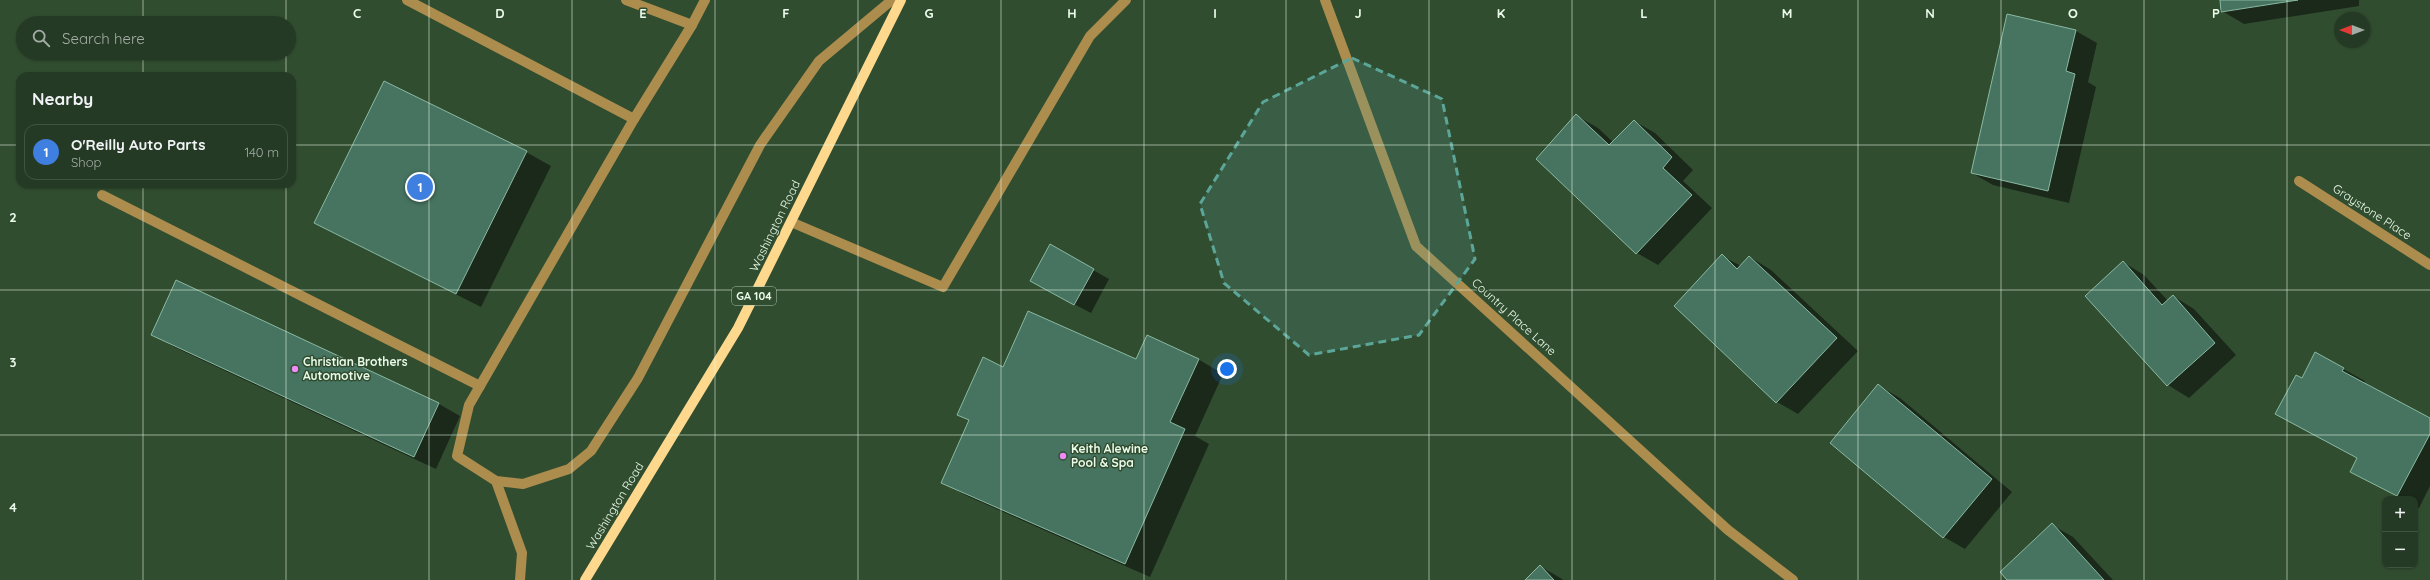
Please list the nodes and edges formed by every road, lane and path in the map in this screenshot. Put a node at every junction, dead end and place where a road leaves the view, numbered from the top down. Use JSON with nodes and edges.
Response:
{"nodes":[{"id":1,"x":407,"y":0,"type":"edge"},
{"id":2,"x":626,"y":0,"type":"edge"},
{"id":3,"x":705,"y":0,"type":"edge"},
{"id":4,"x":892,"y":0,"type":"edge"},
{"id":5,"x":901,"y":0,"type":"edge"},
{"id":6,"x":1126,"y":0,"type":"edge"},
{"id":7,"x":1325,"y":0,"type":"edge"},
{"id":8,"x":692,"y":25,"type":"junction"},
{"id":9,"x":634,"y":119,"type":"junction"},
{"id":10,"x":2299,"y":181,"type":"dead end"},
{"id":11,"x":102,"y":195,"type":"dead end"},
{"id":12,"x":791,"y":222,"type":"junction"},
{"id":13,"x":2430,"y":265,"type":"edge"},
{"id":14,"x":480,"y":386,"type":"junction"},
{"id":15,"x":496,"y":481,"type":"junction"},
{"id":16,"x":520,"y":580,"type":"edge"},
{"id":17,"x":585,"y":580,"type":"edge"},
{"id":18,"x":1793,"y":580,"type":"edge"}],
"edges":[{"from":1,"to":9,"type":"street"},
{"from":2,"to":8,"type":"street"},
{"from":3,"to":8,"type":"street"},
{"from":4,"to":15,"type":"street"},
{"from":5,"to":12,"type":"main road","name":"Washington Road","number":"GA 104"},
{"from":6,"to":12,"type":"street"},
{"from":7,"to":18,"type":"street","name":"Country Place Lane"},
{"from":8,"to":9,"type":"street"},
{"from":9,"to":14,"type":"street"},
{"from":10,"to":13,"type":"street","name":"Graystone Place"},
{"from":11,"to":14,"type":"street"},
{"from":12,"to":17,"type":"main road","name":"Washington Road","number":"GA 104"},
{"from":14,"to":15,"type":"street"},
{"from":15,"to":16,"type":"street"}]}
